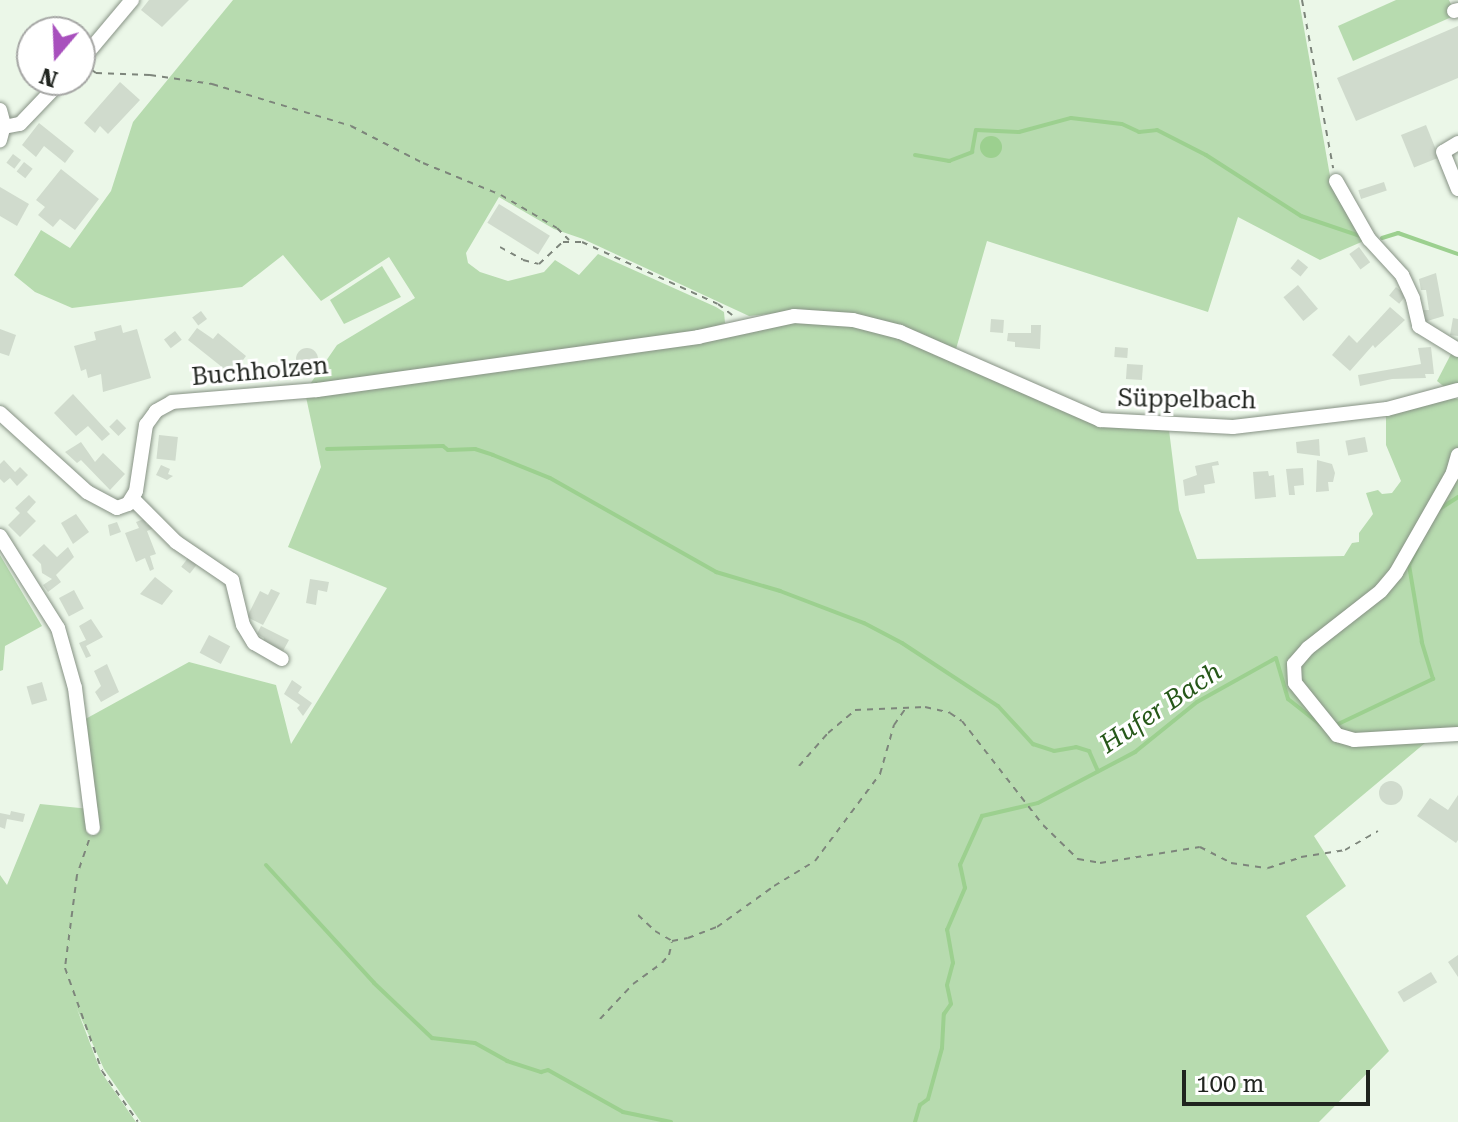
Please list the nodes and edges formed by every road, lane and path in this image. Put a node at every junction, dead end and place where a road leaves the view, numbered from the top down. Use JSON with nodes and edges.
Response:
{"nodes":[{"id":1,"x":132,"y":0,"type":"edge"},
{"id":2,"x":1302,"y":0,"type":"edge"},
{"id":3,"x":96,"y":43,"type":"edge"},
{"id":4,"x":96,"y":73,"type":"edge"},
{"id":5,"x":47,"y":96,"type":"edge"},
{"id":6,"x":0,"y":110,"type":"edge"},
{"id":7,"x":2,"y":134,"type":"edge"},
{"id":8,"x":1458,"y":143,"type":"edge"},
{"id":9,"x":1336,"y":181,"type":"joint"},
{"id":10,"x":1458,"y":189,"type":"edge"},
{"id":11,"x":569,"y":240,"type":"junction"},
{"id":12,"x":500,"y":247,"type":"dead end"},
{"id":13,"x":739,"y":326,"type":"junction"},
{"id":14,"x":1458,"y":350,"type":"edge"},
{"id":15,"x":1458,"y":390,"type":"edge"},
{"id":16,"x":0,"y":413,"type":"edge"},
{"id":17,"x":1458,"y":455,"type":"edge"},
{"id":18,"x":133,"y":499,"type":"junction"},
{"id":19,"x":0,"y":536,"type":"edge"},
{"id":20,"x":282,"y":659,"type":"dead end"},
{"id":21,"x":906,"y":707,"type":"junction"},
{"id":22,"x":1458,"y":734,"type":"edge"},
{"id":23,"x":799,"y":766,"type":"dead end"},
{"id":24,"x":93,"y":828,"type":"joint"},
{"id":25,"x":1378,"y":831,"type":"dead end"},
{"id":26,"x":638,"y":915,"type":"dead end"},
{"id":27,"x":672,"y":941,"type":"junction"},
{"id":28,"x":600,"y":1019,"type":"dead end"},
{"id":29,"x":138,"y":1122,"type":"edge"}],
"edges":[{"from":1,"to":3,"type":"street"},
{"from":2,"to":9,"type":"path"},
{"from":4,"to":11,"type":"path"},
{"from":5,"to":7,"type":"street"},
{"from":6,"to":7,"type":"street"},
{"from":8,"to":10,"type":"street"},
{"from":9,"to":14,"type":"street"},
{"from":11,"to":12,"type":"path"},
{"from":11,"to":13,"type":"path"},
{"from":13,"to":15,"type":"street","name":"Süppelbach"},
{"from":13,"to":18,"type":"street","name":"Buchholzen"},
{"from":16,"to":18,"type":"street"},
{"from":17,"to":22,"type":"street"},
{"from":18,"to":20,"type":"street"},
{"from":19,"to":24,"type":"street"},
{"from":21,"to":23,"type":"path"},
{"from":21,"to":25,"type":"path"},
{"from":21,"to":27,"type":"path"},
{"from":24,"to":29,"type":"path"},
{"from":26,"to":27,"type":"path"},
{"from":27,"to":28,"type":"path"}]}
